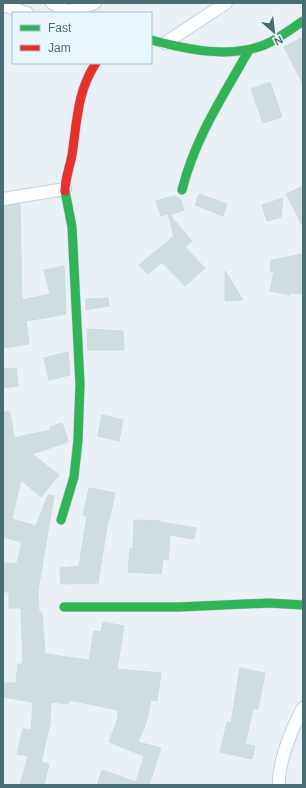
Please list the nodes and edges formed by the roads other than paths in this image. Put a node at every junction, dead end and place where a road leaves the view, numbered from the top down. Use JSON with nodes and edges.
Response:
{"nodes":[{"id":1,"x":52,"y":3,"type":"edge"},
{"id":2,"x":95,"y":3,"type":"edge"},
{"id":3,"x":226,"y":3,"type":"edge"},
{"id":4,"x":3,"y":5,"type":"edge"},
{"id":5,"x":25,"y":12,"type":"edge"},
{"id":6,"x":66,"y":12,"type":"edge"},
{"id":7,"x":303,"y":20,"type":"edge"},
{"id":8,"x":152,"y":40,"type":"edge"},
{"id":9,"x":165,"y":43,"type":"junction"},
{"id":10,"x":249,"y":50,"type":"junction"},
{"id":11,"x":95,"y":64,"type":"edge"},
{"id":12,"x":65,"y":188,"type":"junction"},
{"id":13,"x":182,"y":190,"type":"dead end"},
{"id":14,"x":3,"y":199,"type":"edge"},
{"id":15,"x":61,"y":520,"type":"dead end"},
{"id":16,"x":303,"y":605,"type":"edge"},
{"id":17,"x":64,"y":607,"type":"dead end"},
{"id":18,"x":303,"y":708,"type":"edge"},
{"id":19,"x":279,"y":785,"type":"edge"}],
"edges":[{"from":1,"to":6,"type":"street"},
{"from":2,"to":6,"type":"street"},
{"from":3,"to":9,"type":"street"},
{"from":4,"to":5,"type":"street"},
{"from":7,"to":10,"type":"street"},
{"from":8,"to":9,"type":"street"},
{"from":9,"to":10,"type":"street"},
{"from":10,"to":13,"type":"street"},
{"from":11,"to":12,"type":"street"},
{"from":12,"to":14,"type":"street"},
{"from":12,"to":15,"type":"street"},
{"from":16,"to":17,"type":"street"},
{"from":18,"to":19,"type":"street"}]}
